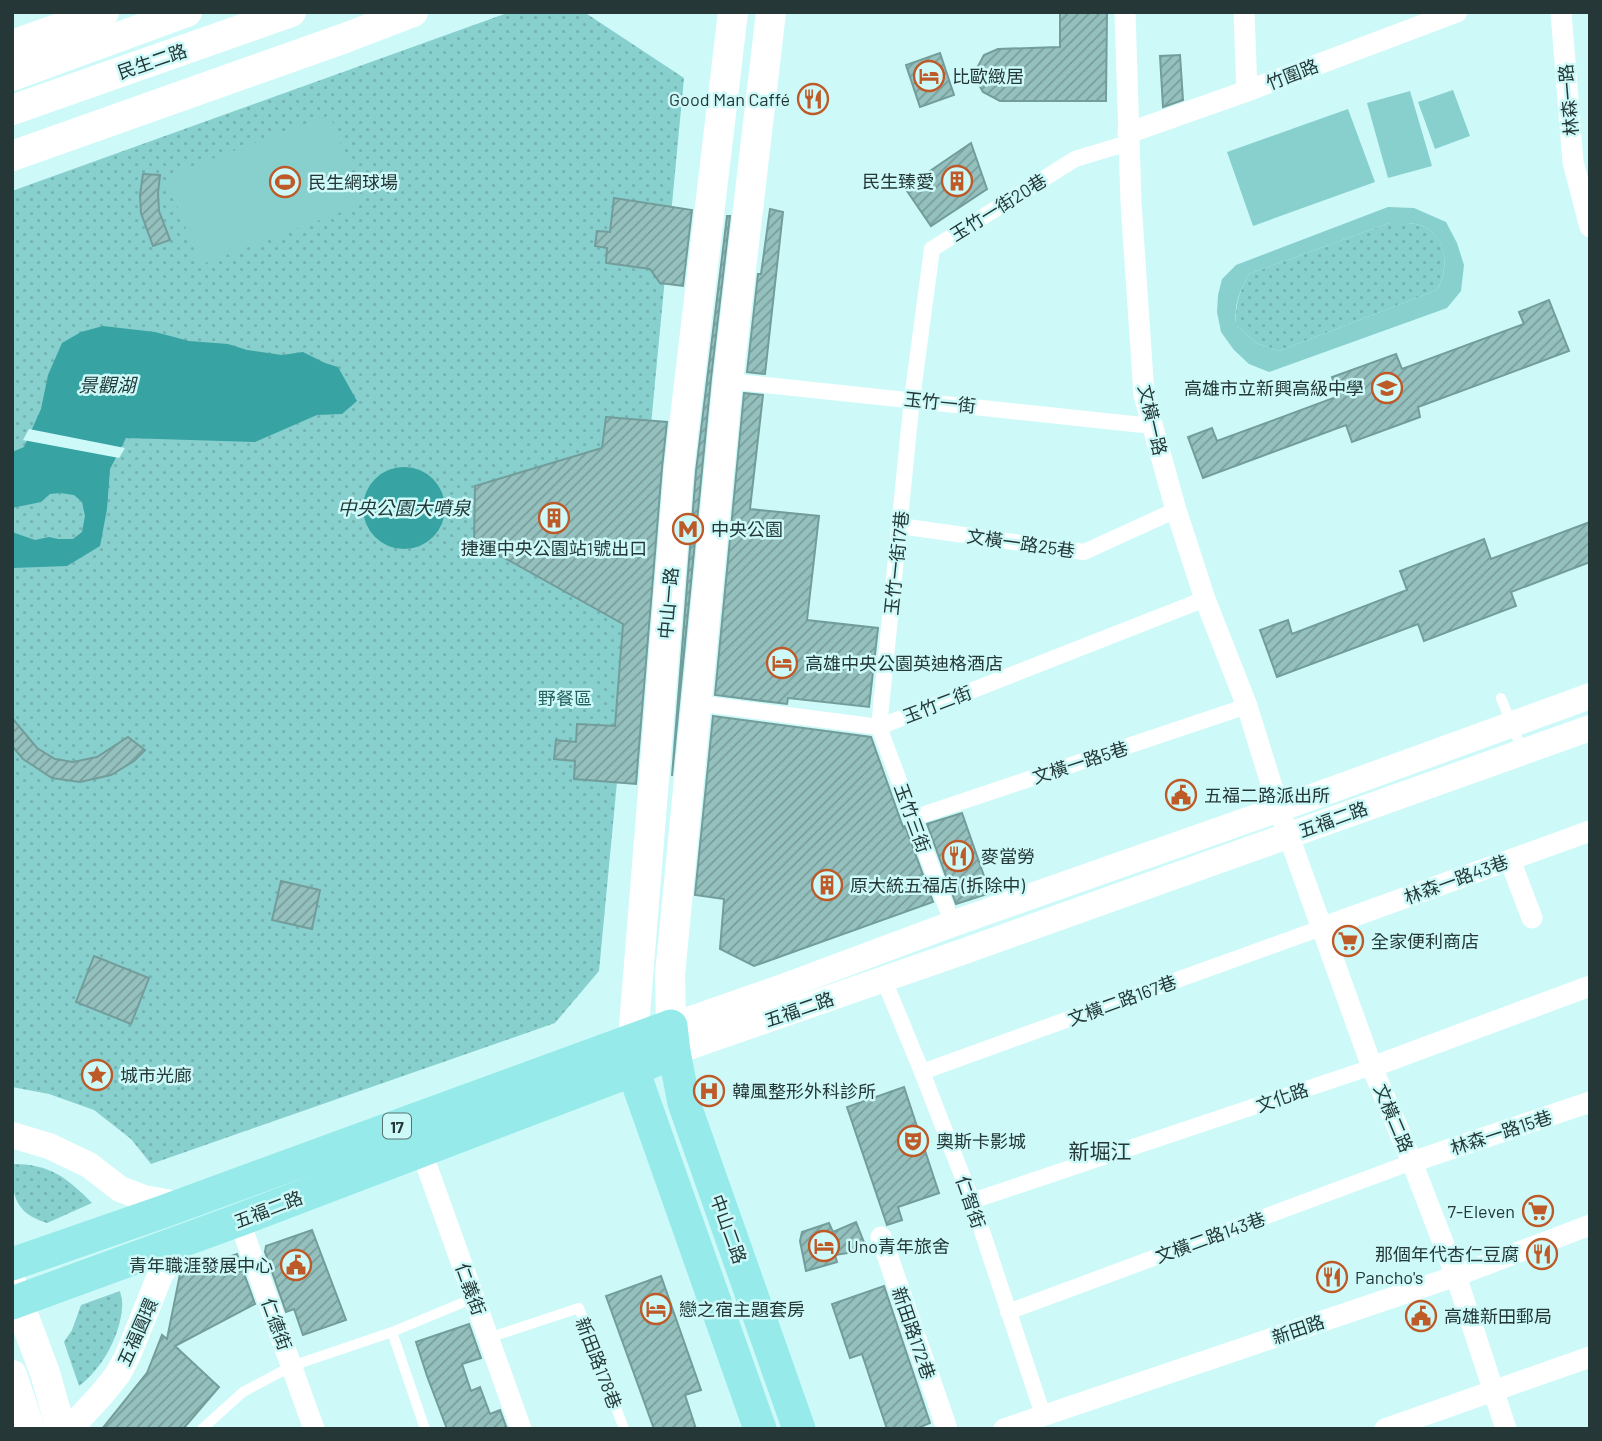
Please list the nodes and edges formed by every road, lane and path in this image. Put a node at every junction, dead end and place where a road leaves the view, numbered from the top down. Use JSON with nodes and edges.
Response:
{"nodes":[{"id":1,"x":104,"y":12,"type":"edge"},
{"id":2,"x":187,"y":12,"type":"edge"},
{"id":3,"x":291,"y":12,"type":"edge"},
{"id":4,"x":413,"y":12,"type":"edge"},
{"id":5,"x":733,"y":12,"type":"edge"},
{"id":6,"x":771,"y":12,"type":"edge"},
{"id":7,"x":1125,"y":12,"type":"edge"},
{"id":8,"x":1244,"y":12,"type":"edge"},
{"id":9,"x":1561,"y":12,"type":"edge"},
{"id":10,"x":1451,"y":13,"type":"edge"},
{"id":11,"x":12,"y":45,"type":"edge"},
{"id":12,"x":12,"y":76,"type":"edge"},
{"id":13,"x":1247,"y":91,"type":"junction"},
{"id":14,"x":12,"y":110,"type":"edge"},
{"id":15,"x":1128,"y":138,"type":"junction"},
{"id":16,"x":12,"y":156,"type":"edge"},
{"id":17,"x":1590,"y":228,"type":"edge"},
{"id":18,"x":728,"y":381,"type":"junction"},
{"id":19,"x":912,"y":399,"type":"junction"},
{"id":20,"x":1152,"y":426,"type":"junction"},
{"id":21,"x":1176,"y":510,"type":"junction"},
{"id":22,"x":900,"y":526,"type":"junction"},
{"id":23,"x":1205,"y":599,"type":"junction"},
{"id":24,"x":1590,"y":696,"type":"edge"},
{"id":25,"x":1501,"y":698,"type":"dead end"},
{"id":26,"x":697,"y":703,"type":"junction"},
{"id":27,"x":1247,"y":706,"type":"junction"},
{"id":28,"x":1511,"y":724,"type":"junction"},
{"id":29,"x":879,"y":727,"type":"junction"},
{"id":30,"x":1590,"y":728,"type":"edge"},
{"id":31,"x":1523,"y":752,"type":"junction"},
{"id":32,"x":1279,"y":809,"type":"junction"},
{"id":33,"x":912,"y":818,"type":"junction"},
{"id":34,"x":1590,"y":831,"type":"edge"},
{"id":35,"x":1288,"y":835,"type":"junction"},
{"id":36,"x":1510,"y":860,"type":"junction"},
{"id":37,"x":947,"y":909,"type":"dead end"},
{"id":38,"x":1532,"y":918,"type":"dead end"},
{"id":39,"x":1321,"y":928,"type":"junction"},
{"id":40,"x":884,"y":980,"type":"junction"},
{"id":41,"x":1590,"y":986,"type":"edge"},
{"id":42,"x":672,"y":1039,"type":"junction"},
{"id":43,"x":633,"y":1054,"type":"junction"},
{"id":44,"x":1372,"y":1067,"type":"junction"},
{"id":45,"x":922,"y":1072,"type":"junction"},
{"id":46,"x":1590,"y":1102,"type":"edge"},
{"id":47,"x":12,"y":1135,"type":"edge"},
{"id":48,"x":421,"y":1150,"type":"junction"},
{"id":49,"x":1412,"y":1162,"type":"junction"},
{"id":50,"x":972,"y":1201,"type":"junction"},
{"id":51,"x":182,"y":1205,"type":"junction"},
{"id":52,"x":239,"y":1220,"type":"junction"},
{"id":53,"x":1590,"y":1225,"type":"edge"},
{"id":54,"x":881,"y":1237,"type":"dead end"},
{"id":55,"x":189,"y":1238,"type":"junction"},
{"id":56,"x":12,"y":1264,"type":"edge"},
{"id":57,"x":1456,"y":1276,"type":"junction"},
{"id":58,"x":14,"y":1296,"type":"edge"},
{"id":59,"x":474,"y":1298,"type":"junction"},
{"id":60,"x":1008,"y":1311,"type":"junction"},
{"id":61,"x":392,"y":1332,"type":"junction"},
{"id":62,"x":488,"y":1338,"type":"junction"},
{"id":63,"x":1590,"y":1357,"type":"edge"},
{"id":64,"x":292,"y":1366,"type":"junction"},
{"id":65,"x":12,"y":1375,"type":"edge"},
{"id":66,"x":1494,"y":1390,"type":"junction"},
{"id":67,"x":1046,"y":1422,"type":"edge"},
{"id":68,"x":26,"y":1423,"type":"edge"},
{"id":69,"x":73,"y":1426,"type":"edge"},
{"id":70,"x":204,"y":1428,"type":"edge"},
{"id":71,"x":314,"y":1429,"type":"edge"},
{"id":72,"x":425,"y":1429,"type":"edge"},
{"id":73,"x":521,"y":1429,"type":"edge"},
{"id":74,"x":624,"y":1429,"type":"edge"},
{"id":75,"x":760,"y":1429,"type":"edge"},
{"id":76,"x":800,"y":1429,"type":"edge"},
{"id":77,"x":947,"y":1429,"type":"edge"},
{"id":78,"x":1004,"y":1429,"type":"edge"},
{"id":79,"x":1385,"y":1429,"type":"edge"},
{"id":80,"x":1506,"y":1429,"type":"edge"}],
"edges":[{"from":1,"to":11,"type":"main road"},
{"from":2,"to":12,"type":"main road","name":"民生二路"},
{"from":3,"to":14,"type":"main road","name":"民生二路"},
{"from":4,"to":16,"type":"main road"},
{"from":5,"to":43,"type":"main road","name":"中山一路"},
{"from":6,"to":18,"type":"main road"},
{"from":7,"to":15,"type":"street","name":"文橫一路"},
{"from":8,"to":13,"type":"street"},
{"from":9,"to":17,"type":"street","name":"林森一路"},
{"from":10,"to":13,"type":"street","name":"竹圍路"},
{"from":13,"to":15,"type":"street","name":"竹圍路"},
{"from":15,"to":19,"type":"street","name":"玉竹一街20巷"},
{"from":15,"to":20,"type":"street","name":"文橫一路"},
{"from":18,"to":19,"type":"street","name":"玉竹一街"},
{"from":18,"to":26,"type":"main road"},
{"from":19,"to":20,"type":"street","name":"玉竹一街"},
{"from":19,"to":22,"type":"street","name":"玉竹一街17巷"},
{"from":20,"to":21,"type":"street","name":"文橫一路"},
{"from":21,"to":22,"type":"street","name":"文橫一路25巷"},
{"from":21,"to":23,"type":"street","name":"文橫一路"},
{"from":22,"to":29,"type":"street","name":"玉竹一街17巷"},
{"from":23,"to":27,"type":"street","name":"文橫一路"},
{"from":23,"to":29,"type":"street","name":"玉竹二街"},
{"from":24,"to":28,"type":"street","name":"五福二路"},
{"from":25,"to":28,"type":"lane"},
{"from":26,"to":29,"type":"street","name":"玉竹二街"},
{"from":26,"to":42,"type":"main road"},
{"from":27,"to":32,"type":"street","name":"文橫一路"},
{"from":27,"to":33,"type":"street","name":"文橫一路5巷"},
{"from":28,"to":31,"type":"lane"},
{"from":28,"to":32,"type":"street","name":"五福二路"},
{"from":29,"to":33,"type":"street","name":"玉竹三街"},
{"from":30,"to":31,"type":"street","name":"五福二路"},
{"from":31,"to":35,"type":"street","name":"五福二路"},
{"from":32,"to":35,"type":"street","name":"文橫二路"},
{"from":32,"to":42,"type":"street","name":"五福二路"},
{"from":33,"to":37,"type":"street","name":"玉竹三街"},
{"from":34,"to":36,"type":"street","name":"林森一路43巷"},
{"from":35,"to":39,"type":"street","name":"文橫二路"},
{"from":35,"to":40,"type":"street","name":"五福二路"},
{"from":36,"to":38,"type":"street"},
{"from":36,"to":39,"type":"street","name":"林森一路43巷"},
{"from":39,"to":44,"type":"street","name":"文橫二路"},
{"from":39,"to":45,"type":"street","name":"文橫二路167巷"},
{"from":40,"to":42,"type":"street","name":"五福二路"},
{"from":40,"to":45,"type":"street","name":"仁智街"},
{"from":41,"to":44,"type":"street","name":"文化路"},
{"from":42,"to":43,"type":"main road","name":"五福二路","number":"17"},
{"from":42,"to":76,"type":"main road","name":"中山二路"},
{"from":43,"to":48,"type":"main road","name":"五福二路","number":"17"},
{"from":43,"to":51,"type":"main road","name":"五福二路","number":"17"},
{"from":43,"to":75,"type":"main road","name":"中山二路"},
{"from":44,"to":49,"type":"street","name":"文橫二路"},
{"from":44,"to":50,"type":"street","name":"文化路"},
{"from":45,"to":50,"type":"street","name":"仁智街"},
{"from":46,"to":49,"type":"street","name":"林森一路15巷"},
{"from":47,"to":51,"type":"street"},
{"from":48,"to":52,"type":"main road","name":"五福二路","number":"17"},
{"from":48,"to":59,"type":"street","name":"仁義街"},
{"from":49,"to":57,"type":"street","name":"文橫二路"},
{"from":49,"to":60,"type":"street","name":"文橫二路143巷"},
{"from":50,"to":60,"type":"street","name":"仁智街"},
{"from":51,"to":56,"type":"main road","name":"五福二路","number":"17"},
{"from":52,"to":55,"type":"main road","name":"五福二路","number":"17"},
{"from":52,"to":64,"type":"street","name":"仁德街"},
{"from":53,"to":57,"type":"street","name":"新田路"},
{"from":54,"to":77,"type":"street","name":"新田路172巷"},
{"from":55,"to":58,"type":"main road","name":"五福二路","number":"17"},
{"from":55,"to":69,"type":"street","name":"五福圓環"},
{"from":57,"to":66,"type":"street","name":"文橫二路"},
{"from":57,"to":67,"type":"street","name":"新田路"},
{"from":58,"to":69,"type":"main road"},
{"from":59,"to":61,"type":"lane"},
{"from":59,"to":62,"type":"street","name":"仁義街"},
{"from":60,"to":67,"type":"street","name":"仁智街"},
{"from":61,"to":64,"type":"lane"},
{"from":61,"to":72,"type":"lane"},
{"from":62,"to":73,"type":"street","name":"仁義街"},
{"from":62,"to":74,"type":"lane","name":"新田路178巷"},
{"from":63,"to":66,"type":"street"},
{"from":64,"to":70,"type":"lane"},
{"from":64,"to":71,"type":"street","name":"仁德街"},
{"from":65,"to":68,"type":"main road"},
{"from":66,"to":79,"type":"street"},
{"from":66,"to":80,"type":"street","name":"文橫二路"},
{"from":67,"to":78,"type":"street","name":"新田路"}]}
